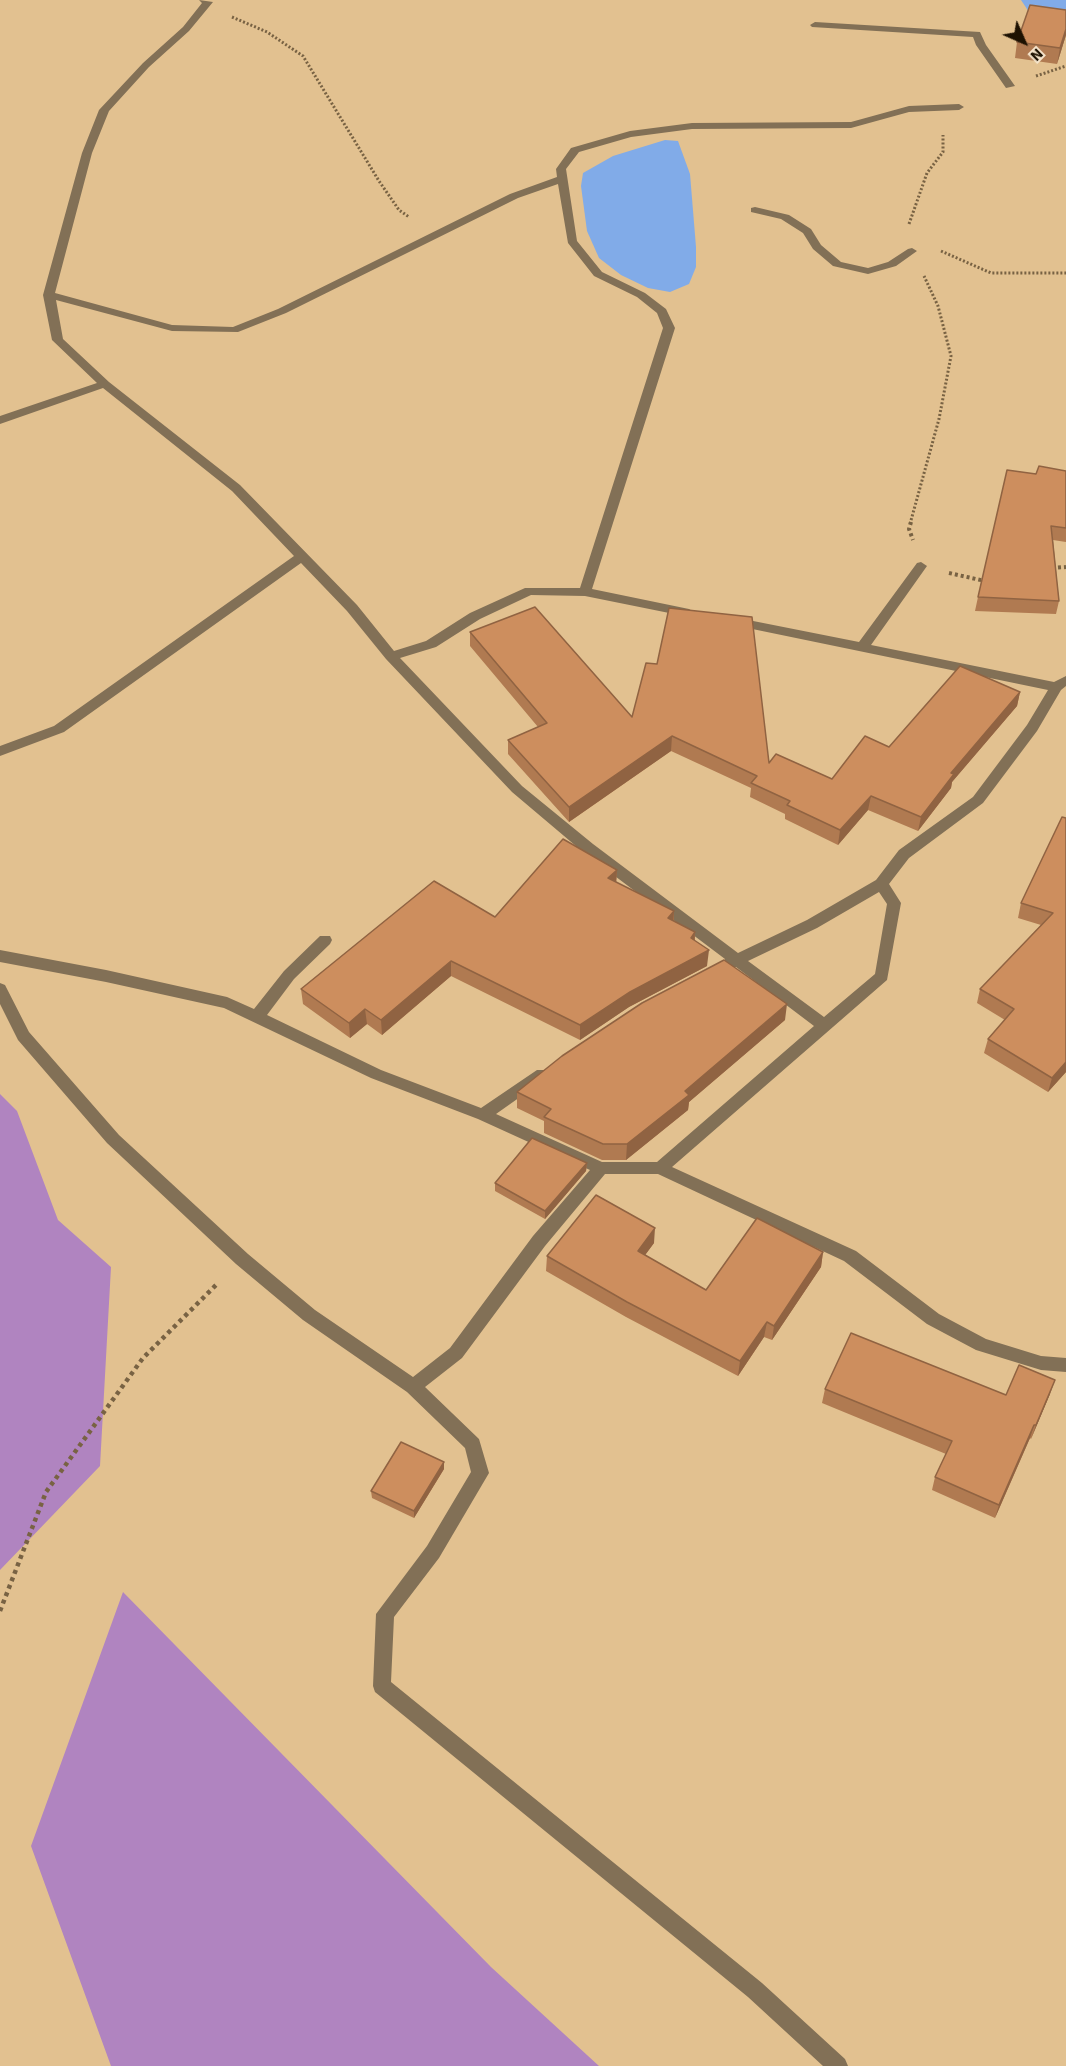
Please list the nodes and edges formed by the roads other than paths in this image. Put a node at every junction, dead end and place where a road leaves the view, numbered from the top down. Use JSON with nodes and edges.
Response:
{"nodes":[{"id":1,"x":206,"y":1,"type":"edge"},
{"id":2,"x":815,"y":25,"type":"dead end"},
{"id":3,"x":1011,"y":86,"type":"road end"},
{"id":4,"x":959,"y":107,"type":"road end"},
{"id":5,"x":562,"y":179,"type":"junction"},
{"id":6,"x":755,"y":210,"type":"dead end"},
{"id":7,"x":912,"y":251,"type":"road end"},
{"id":8,"x":49,"y":295,"type":"junction"},
{"id":9,"x":105,"y":384,"type":"junction"},
{"id":10,"x":0,"y":420,"type":"edge"},
{"id":11,"x":302,"y":556,"type":"junction"},
{"id":12,"x":921,"y":566,"type":"road end"},
{"id":13,"x":585,"y":592,"type":"junction"},
{"id":14,"x":701,"y":615,"type":"edge"},
{"id":15,"x":724,"y":620,"type":"edge"},
{"id":16,"x":863,"y":647,"type":"junction"},
{"id":17,"x":391,"y":656,"type":"junction"},
{"id":18,"x":1061,"y":683,"type":"edge"},
{"id":19,"x":0,"y":751,"type":"edge"},
{"id":20,"x":881,"y":884,"type":"junction"},
{"id":21,"x":325,"y":940,"type":"dead end"},
{"id":22,"x":0,"y":956,"type":"edge"},
{"id":23,"x":736,"y":960,"type":"junction"},
{"id":24,"x":716,"y":970,"type":"edge"},
{"id":25,"x":0,"y":988,"type":"edge"},
{"id":26,"x":256,"y":1018,"type":"junction"},
{"id":27,"x":825,"y":1026,"type":"junction"},
{"id":28,"x":551,"y":1068,"type":"edge"},
{"id":29,"x":483,"y":1115,"type":"junction"},
{"id":30,"x":600,"y":1168,"type":"junction"},
{"id":31,"x":660,"y":1168,"type":"junction"},
{"id":32,"x":1066,"y":1365,"type":"edge"},
{"id":33,"x":413,"y":1387,"type":"junction"},
{"id":34,"x":838,"y":2066,"type":"edge"}],
"edges":[{"from":1,"to":8,"type":"street"},
{"from":2,"to":3,"type":"street"},
{"from":4,"to":5,"type":"street"},
{"from":5,"to":8,"type":"street"},
{"from":5,"to":13,"type":"street"},
{"from":6,"to":7,"type":"street"},
{"from":8,"to":9,"type":"street"},
{"from":9,"to":10,"type":"street"},
{"from":9,"to":11,"type":"street"},
{"from":11,"to":17,"type":"street"},
{"from":11,"to":19,"type":"street"},
{"from":12,"to":16,"type":"street"},
{"from":13,"to":14,"type":"street"},
{"from":13,"to":17,"type":"street"},
{"from":15,"to":16,"type":"street"},
{"from":16,"to":18,"type":"street"},
{"from":17,"to":23,"type":"street"},
{"from":18,"to":20,"type":"street"},
{"from":20,"to":23,"type":"street"},
{"from":20,"to":27,"type":"street"},
{"from":21,"to":26,"type":"street"},
{"from":22,"to":26,"type":"street"},
{"from":23,"to":24,"type":"street"},
{"from":23,"to":27,"type":"street"},
{"from":25,"to":33,"type":"street"},
{"from":26,"to":29,"type":"street"},
{"from":27,"to":31,"type":"street"},
{"from":28,"to":29,"type":"street"},
{"from":29,"to":30,"type":"street"},
{"from":30,"to":31,"type":"street"},
{"from":30,"to":33,"type":"street"},
{"from":31,"to":32,"type":"street"},
{"from":33,"to":34,"type":"street"}]}
